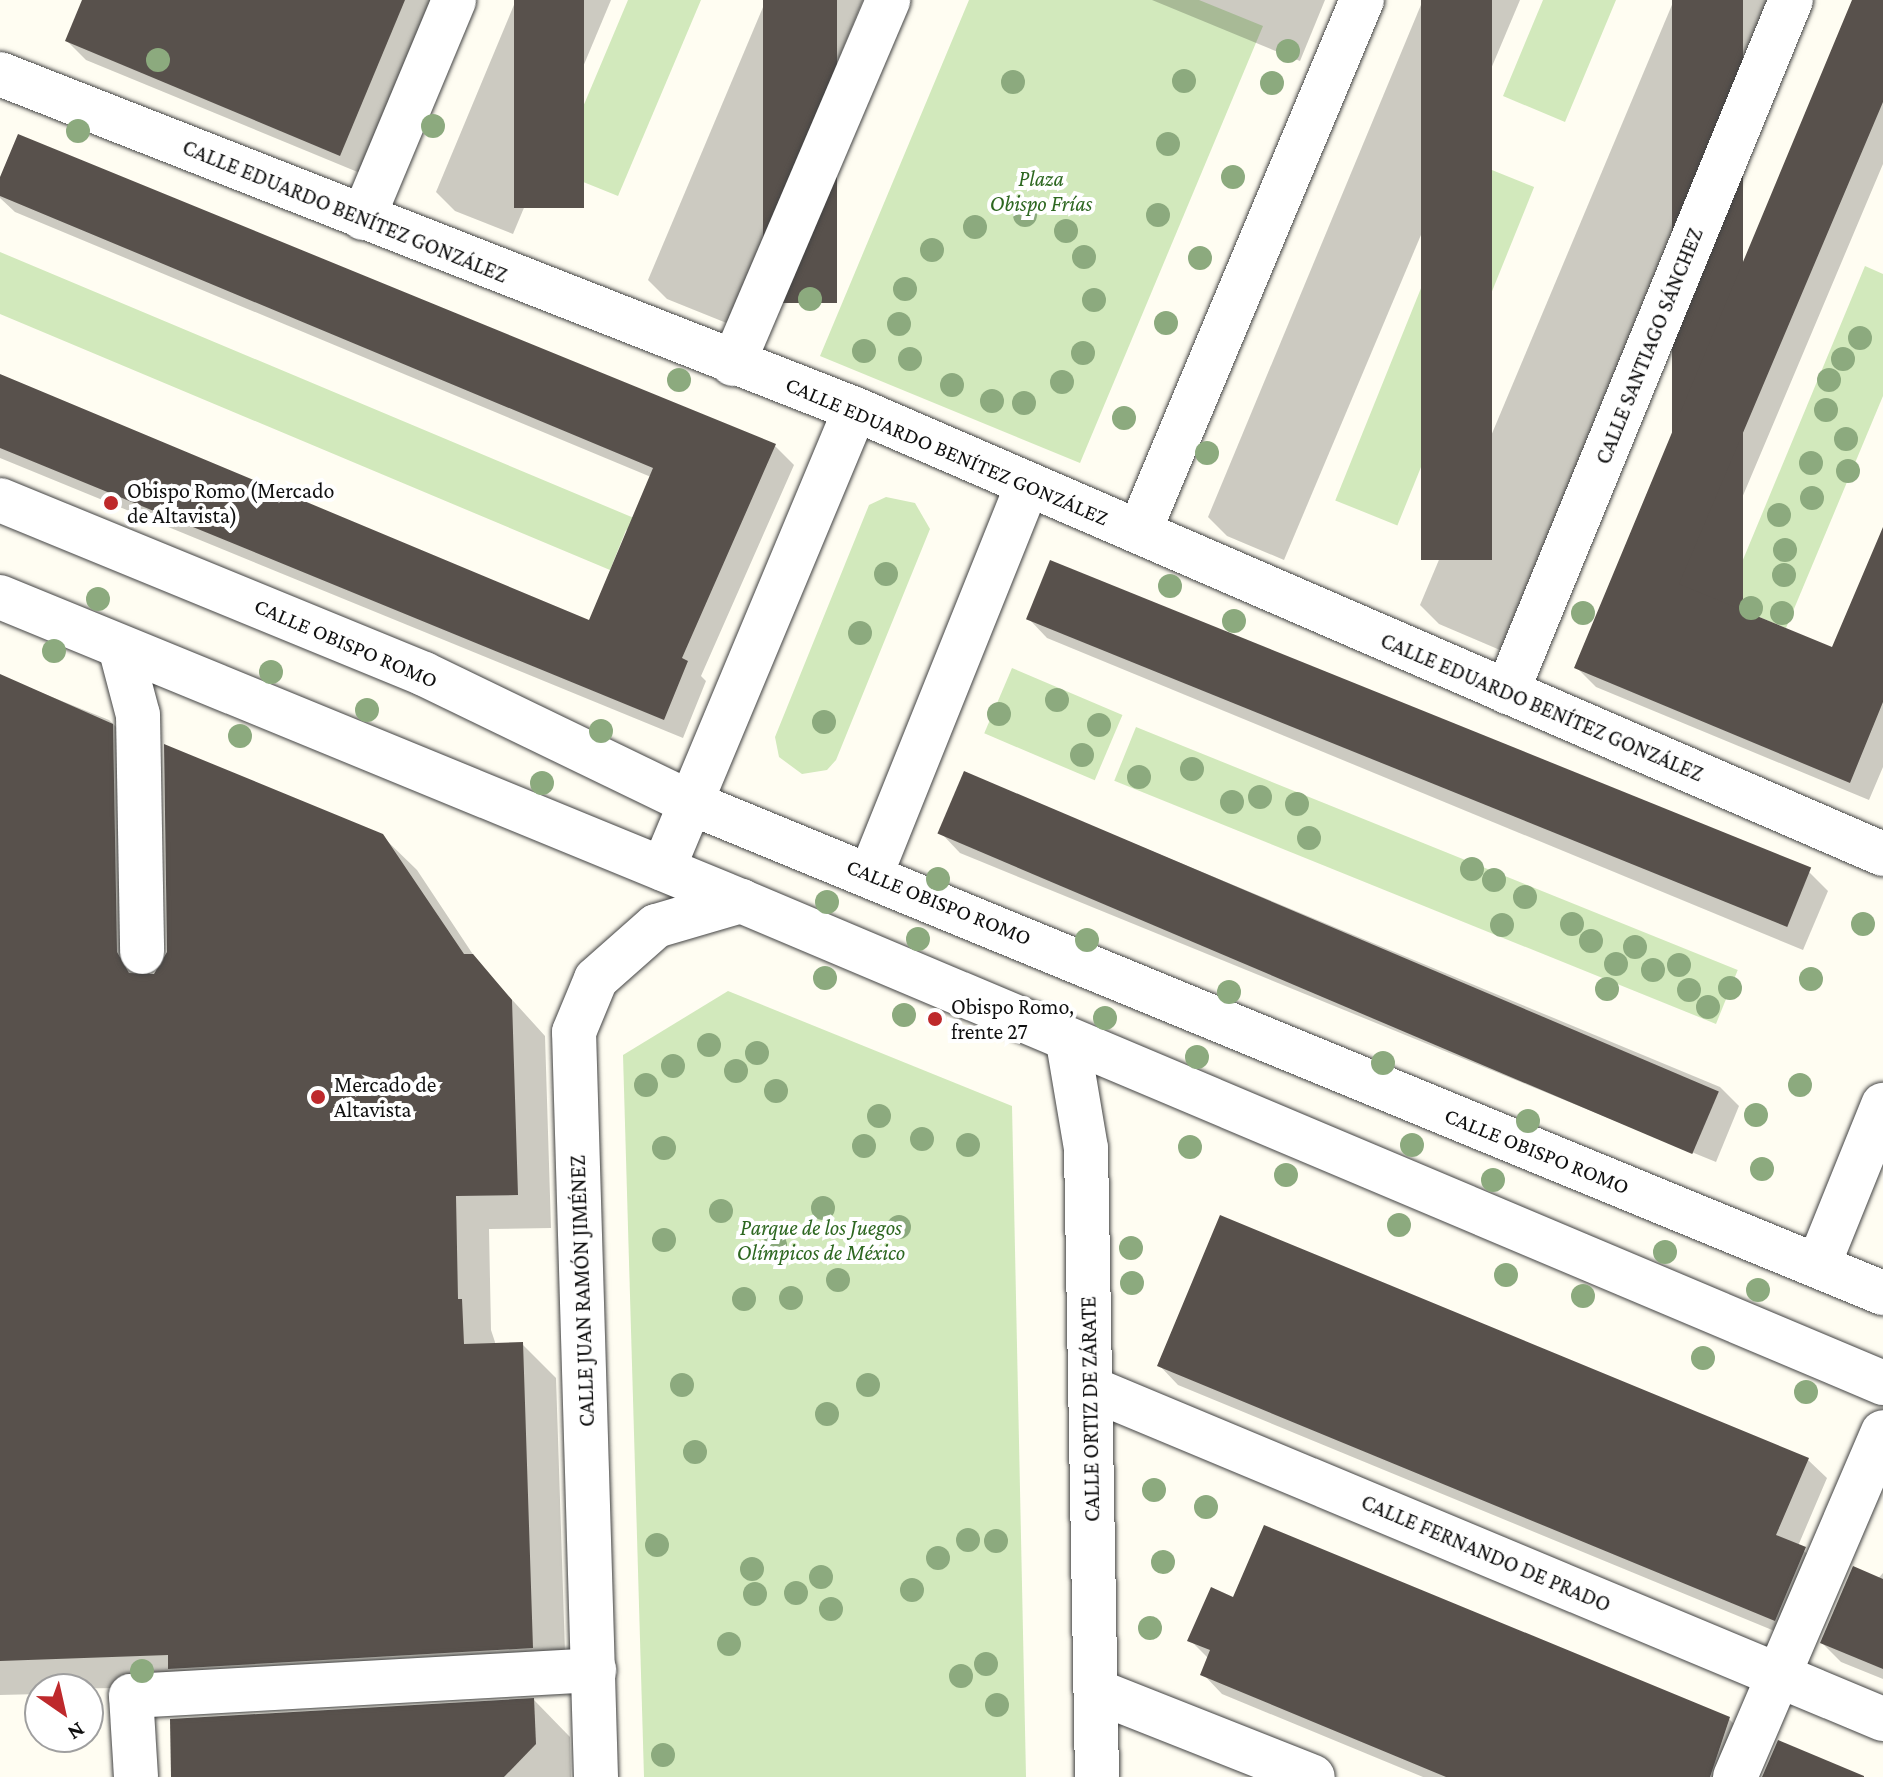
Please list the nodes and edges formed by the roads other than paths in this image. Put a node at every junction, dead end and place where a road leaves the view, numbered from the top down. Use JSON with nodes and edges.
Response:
{"nodes":[{"id":1,"x":454,"y":0,"type":"edge"},
{"id":2,"x":888,"y":0,"type":"edge"},
{"id":3,"x":1362,"y":0,"type":"edge"},
{"id":4,"x":1791,"y":0,"type":"edge"},
{"id":5,"x":0,"y":74,"type":"edge"},
{"id":6,"x":363,"y":218,"type":"junction"},
{"id":7,"x":733,"y":364,"type":"junction"},
{"id":8,"x":855,"y":409,"type":"junction"},
{"id":9,"x":1028,"y":484,"type":"junction"},
{"id":10,"x":0,"y":500,"type":"edge"},
{"id":11,"x":1139,"y":532,"type":"junction"},
{"id":12,"x":0,"y":597,"type":"edge"},
{"id":13,"x":120,"y":647,"type":"junction"},
{"id":14,"x":1507,"y":692,"type":"junction"},
{"id":15,"x":691,"y":803,"type":"junction"},
{"id":16,"x":1883,"y":854,"type":"edge"},
{"id":17,"x":663,"y":869,"type":"junction"},
{"id":18,"x":871,"y":874,"type":"junction"},
{"id":19,"x":741,"y":901,"type":"junction"},
{"id":20,"x":142,"y":952,"type":"dead end"},
{"id":21,"x":1068,"y":1042,"type":"junction"},
{"id":22,"x":1883,"y":1105,"type":"edge"},
{"id":23,"x":1818,"y":1266,"type":"junction"},
{"id":24,"x":1883,"y":1293,"type":"edge"},
{"id":25,"x":1883,"y":1383,"type":"edge"},
{"id":26,"x":1090,"y":1388,"type":"junction"},
{"id":27,"x":1883,"y":1432,"type":"edge"},
{"id":28,"x":594,"y":1670,"type":"junction"},
{"id":29,"x":1778,"y":1675,"type":"junction"},
{"id":30,"x":1096,"y":1691,"type":"junction"},
{"id":31,"x":1883,"y":1719,"type":"edge"},
{"id":32,"x":136,"y":1777,"type":"edge"},
{"id":33,"x":596,"y":1777,"type":"edge"},
{"id":34,"x":1097,"y":1777,"type":"edge"},
{"id":35,"x":1313,"y":1777,"type":"edge"},
{"id":36,"x":1735,"y":1777,"type":"edge"}],
"edges":[{"from":1,"to":6,"type":"street"},
{"from":2,"to":7,"type":"street"},
{"from":3,"to":11,"type":"street"},
{"from":4,"to":14,"type":"street","name":"CALLE SANTIAGO SÁNCHEZ"},
{"from":5,"to":6,"type":"street","name":"CALLE EDUARDO BENÍTEZ GONZÁLEZ"},
{"from":6,"to":7,"type":"street","name":"CALLE EDUARDO BENÍTEZ GONZÁLEZ"},
{"from":7,"to":8,"type":"street","name":"CALLE EDUARDO BENÍTEZ GONZÁLEZ"},
{"from":8,"to":9,"type":"street","name":"CALLE EDUARDO BENÍTEZ GONZÁLEZ"},
{"from":8,"to":15,"type":"street"},
{"from":9,"to":11,"type":"street","name":"CALLE EDUARDO BENÍTEZ GONZÁLEZ"},
{"from":9,"to":18,"type":"street"},
{"from":10,"to":15,"type":"street","name":"CALLE OBISPO ROMO"},
{"from":11,"to":14,"type":"street","name":"CALLE EDUARDO BENÍTEZ GONZÁLEZ"},
{"from":12,"to":13,"type":"street"},
{"from":13,"to":17,"type":"street"},
{"from":13,"to":20,"type":"street"},
{"from":14,"to":16,"type":"street","name":"CALLE EDUARDO BENÍTEZ GONZÁLEZ"},
{"from":15,"to":17,"type":"street"},
{"from":15,"to":18,"type":"street","name":"CALLE OBISPO ROMO"},
{"from":17,"to":19,"type":"street"},
{"from":18,"to":23,"type":"street","name":"CALLE OBISPO ROMO"},
{"from":19,"to":21,"type":"street"},
{"from":19,"to":28,"type":"street","name":"CALLE JUAN RAMÓN JIMÉNEZ"},
{"from":21,"to":25,"type":"street"},
{"from":21,"to":26,"type":"street","name":"CALLE ORTIZ DE ZÁRATE"},
{"from":22,"to":23,"type":"street"},
{"from":23,"to":24,"type":"street","name":"CALLE OBISPO ROMO"},
{"from":26,"to":29,"type":"street","name":"CALLE FERNANDO DE PRADO"},
{"from":26,"to":30,"type":"street","name":"CALLE ORTIZ DE ZÁRATE"},
{"from":27,"to":29,"type":"street"},
{"from":28,"to":32,"type":"street"},
{"from":28,"to":33,"type":"street","name":"CALLE JUAN RAMÓN JIMÉNEZ"},
{"from":29,"to":31,"type":"street","name":"CALLE FERNANDO DE PRADO"},
{"from":29,"to":36,"type":"street"},
{"from":30,"to":34,"type":"street","name":"CALLE ORTIZ DE ZÁRATE"},
{"from":30,"to":35,"type":"street"}]}
